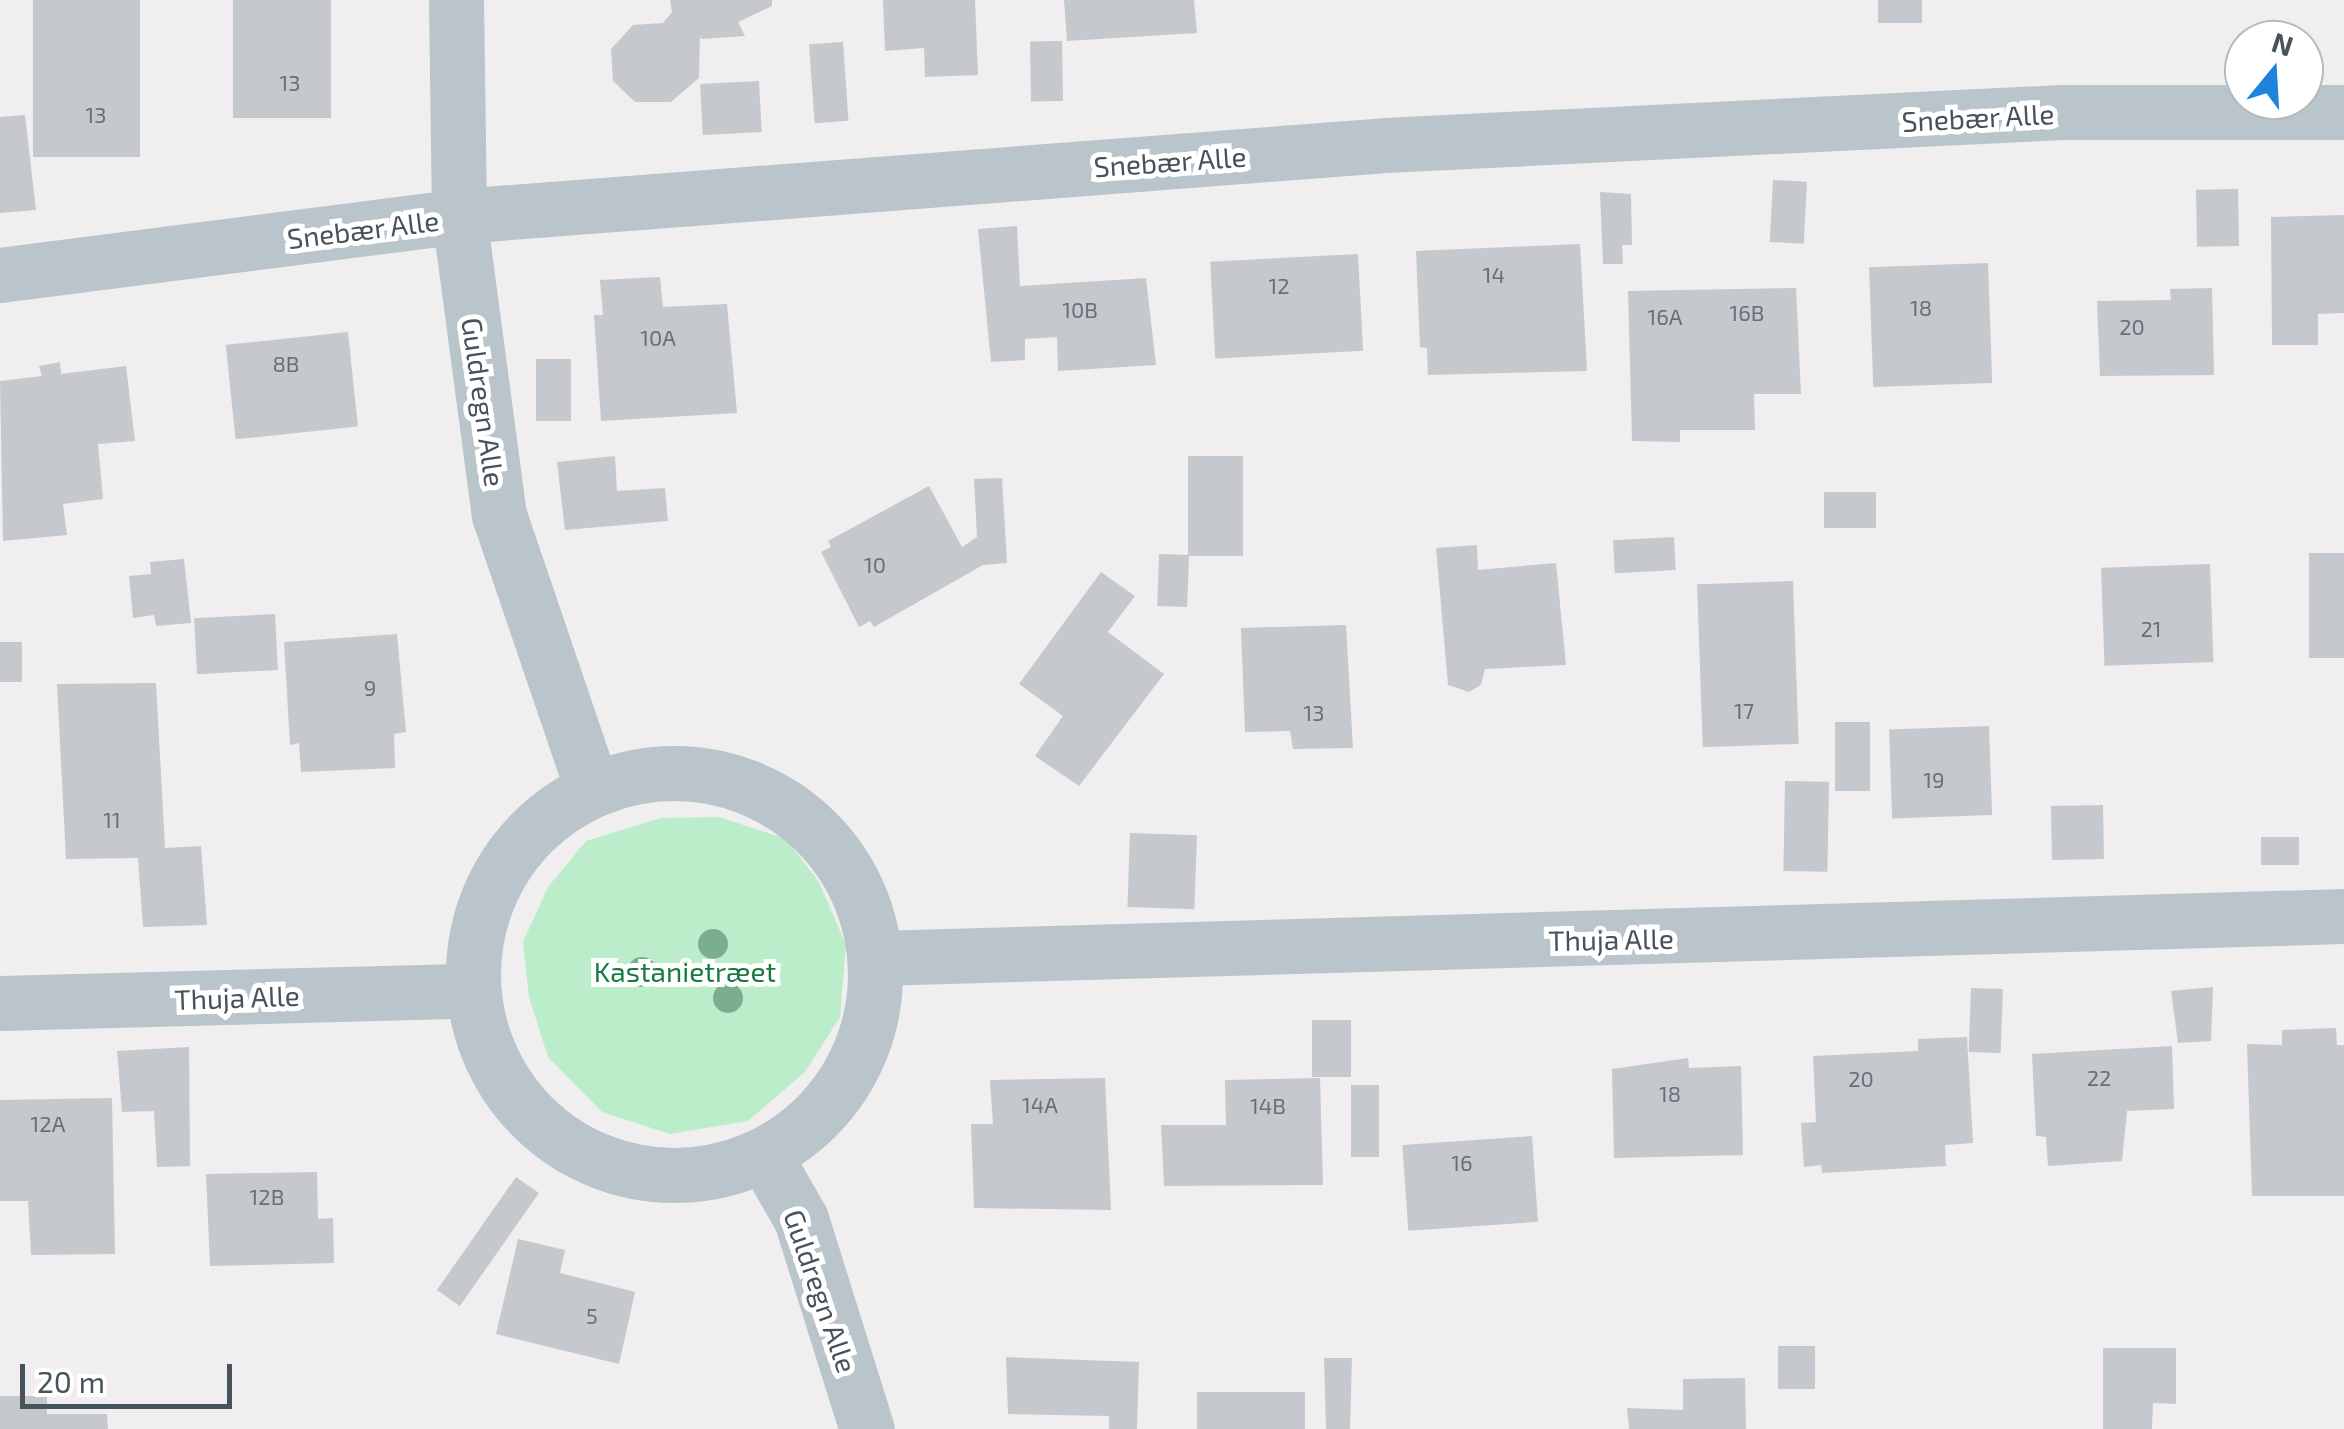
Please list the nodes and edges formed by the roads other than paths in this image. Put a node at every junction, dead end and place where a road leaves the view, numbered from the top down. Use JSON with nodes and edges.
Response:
{"nodes":[{"id":1,"x":456,"y":0,"type":"edge"},
{"id":2,"x":2344,"y":112,"type":"edge"},
{"id":3,"x":459,"y":216,"type":"junction"},
{"id":4,"x":0,"y":275,"type":"edge"},
{"id":5,"x":592,"y":788,"type":"junction"},
{"id":6,"x":2344,"y":916,"type":"edge"},
{"id":7,"x":877,"y":958,"type":"junction"},
{"id":8,"x":473,"y":990,"type":"junction"},
{"id":9,"x":0,"y":1003,"type":"edge"},
{"id":10,"x":766,"y":1158,"type":"junction"},
{"id":11,"x":867,"y":1429,"type":"edge"}],
"edges":[{"from":1,"to":3,"type":"street","name":"Guldregn Alle"},
{"from":2,"to":3,"type":"street","name":"Snebær Alle"},
{"from":3,"to":4,"type":"street","name":"Snebær Alle"},
{"from":3,"to":5,"type":"street","name":"Guldregn Alle"},
{"from":5,"to":7,"type":"street"},
{"from":5,"to":8,"type":"street"},
{"from":6,"to":7,"type":"street","name":"Thuja Alle"},
{"from":7,"to":10,"type":"street"},
{"from":8,"to":9,"type":"street","name":"Thuja Alle"},
{"from":8,"to":10,"type":"street"},
{"from":10,"to":11,"type":"street","name":"Guldregn Alle"}]}
